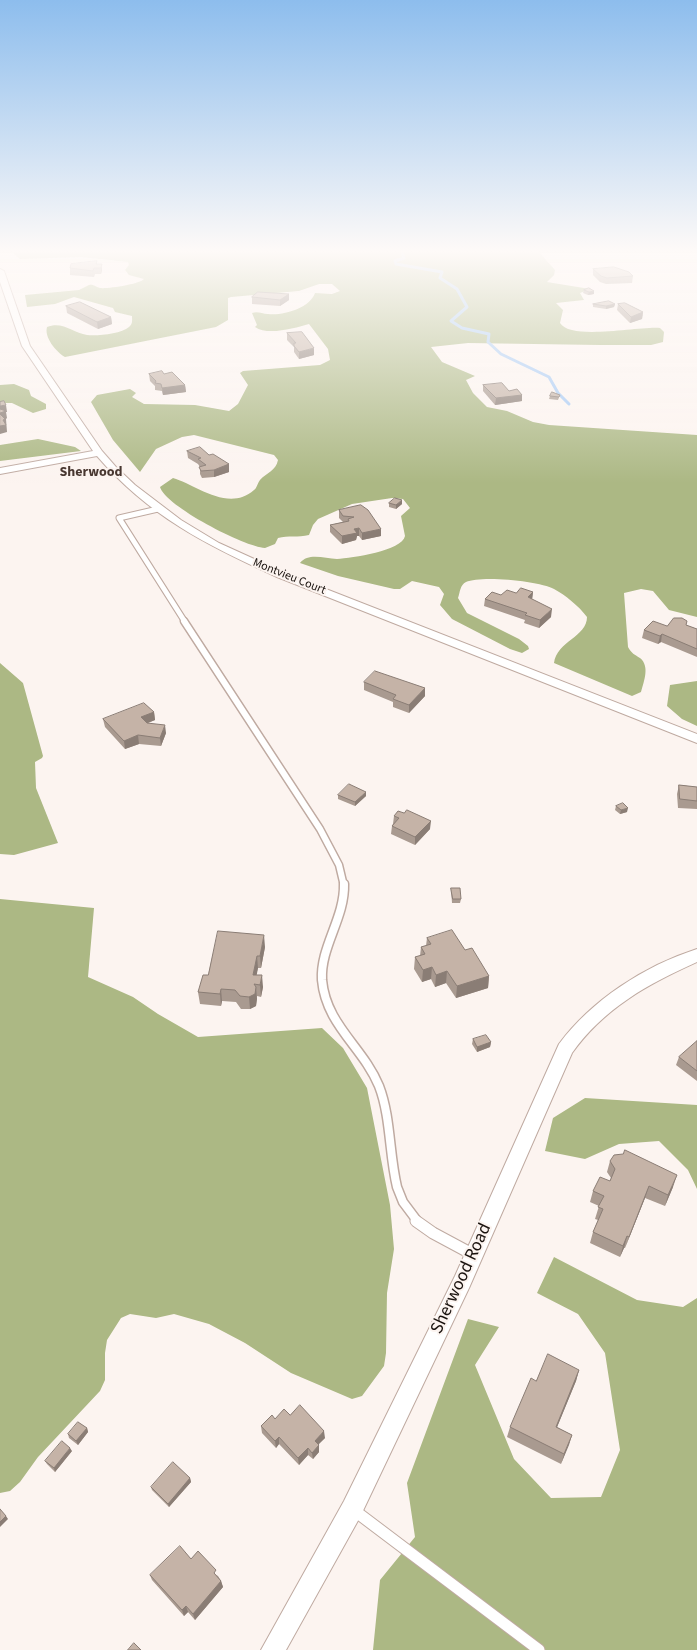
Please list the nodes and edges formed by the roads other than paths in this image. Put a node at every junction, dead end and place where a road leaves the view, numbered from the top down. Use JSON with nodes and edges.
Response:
{"nodes":[{"id":1,"x":20,"y":329,"type":"edge"},
{"id":2,"x":99,"y":453,"type":"junction"},
{"id":3,"x":0,"y":471,"type":"edge"},
{"id":4,"x":158,"y":509,"type":"junction"},
{"id":5,"x":697,"y":739,"type":"edge"},
{"id":6,"x":697,"y":956,"type":"edge"},
{"id":7,"x":475,"y":1255,"type":"junction"},
{"id":8,"x":352,"y":1509,"type":"junction"},
{"id":9,"x":273,"y":1650,"type":"edge"},
{"id":10,"x":539,"y":1650,"type":"edge"}],
"edges":[{"from":1,"to":2,"type":"street","name":"Montvieu Court"},
{"from":2,"to":3,"type":"street"},
{"from":2,"to":4,"type":"street","name":"Montvieu Court"},
{"from":4,"to":5,"type":"street","name":"Montvieu Court"},
{"from":4,"to":7,"type":"lane"},
{"from":6,"to":7,"type":"street","name":"Sherwood Road"},
{"from":7,"to":8,"type":"street","name":"Sherwood Road"},
{"from":8,"to":9,"type":"street","name":"Sherwood Road"},
{"from":8,"to":10,"type":"lane"}]}
